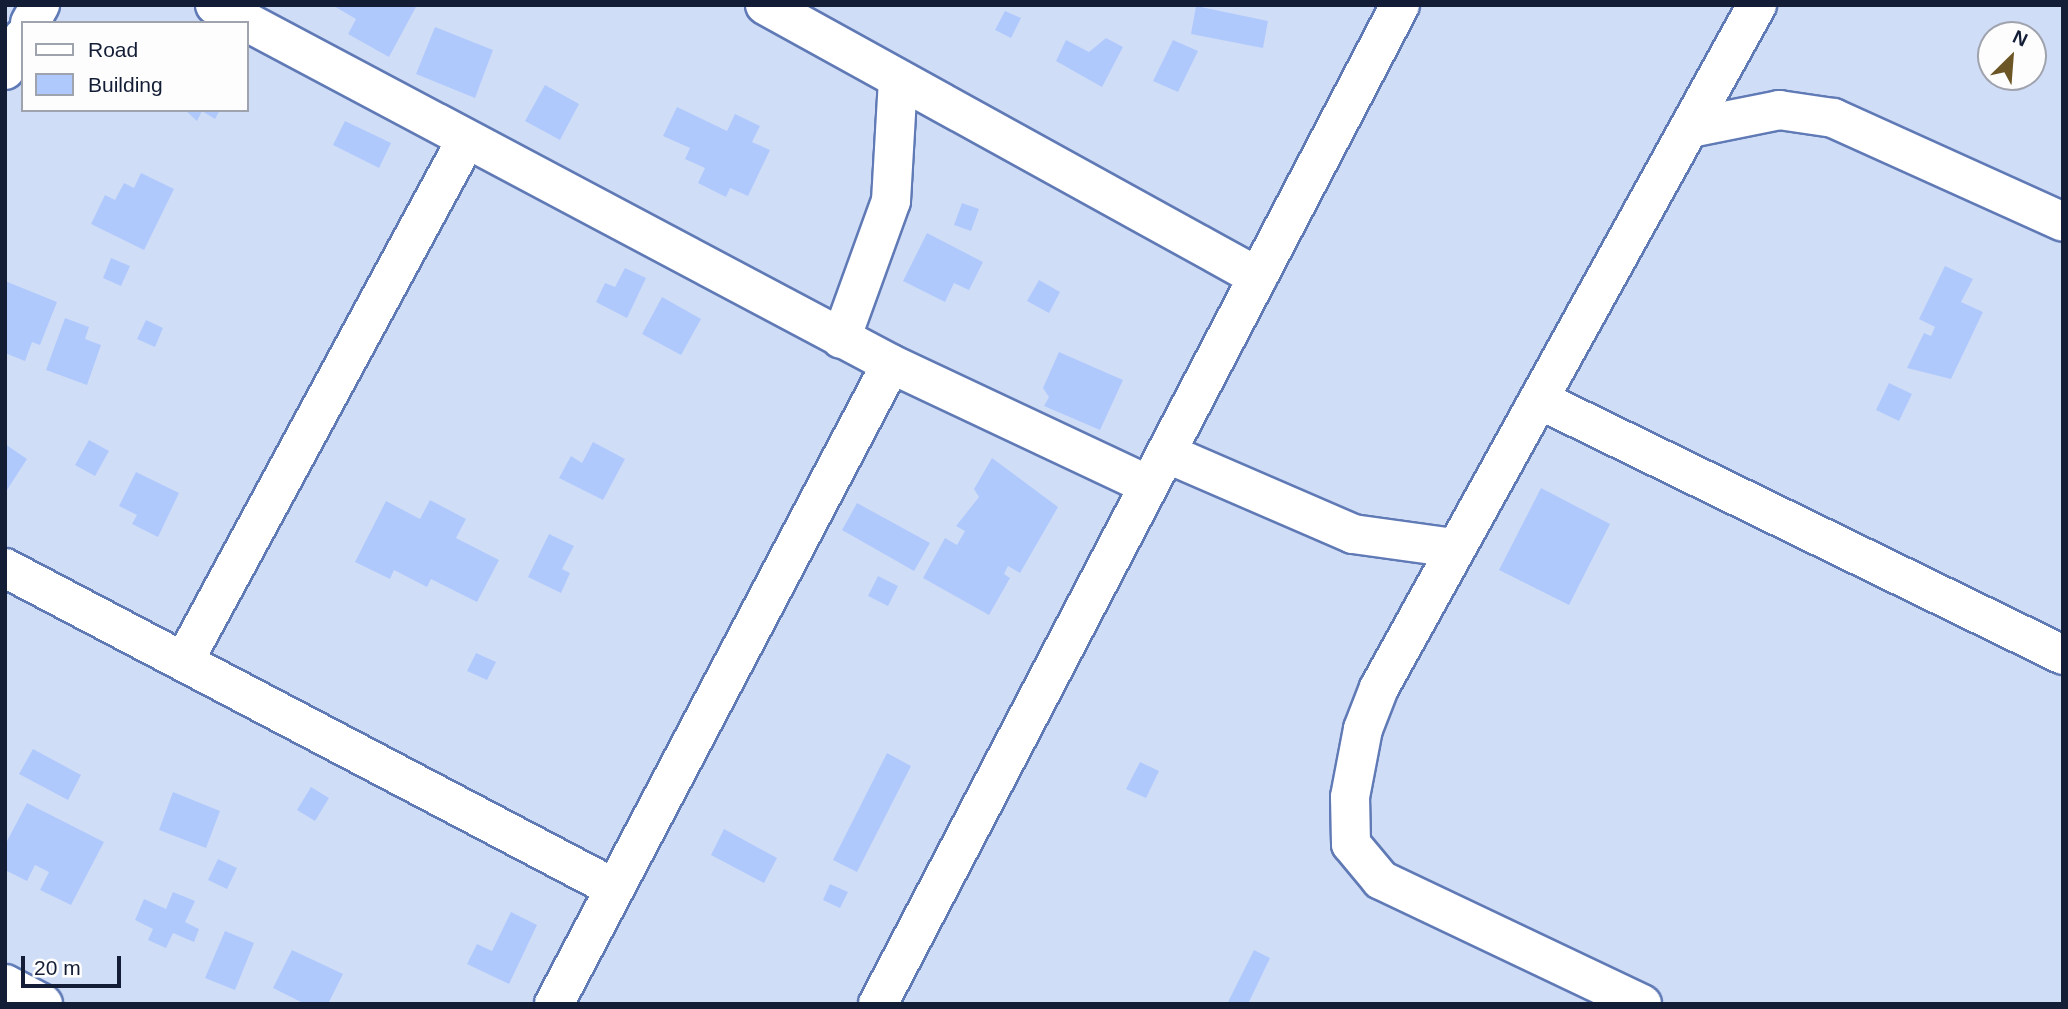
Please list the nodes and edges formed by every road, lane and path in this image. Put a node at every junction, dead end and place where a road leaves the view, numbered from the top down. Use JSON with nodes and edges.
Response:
{"nodes":[{"id":1,"x":40,"y":5,"type":"edge"},
{"id":2,"x":215,"y":5,"type":"edge"},
{"id":3,"x":765,"y":5,"type":"edge"},
{"id":4,"x":1400,"y":5,"type":"edge"},
{"id":5,"x":1757,"y":5,"type":"edge"},
{"id":6,"x":31,"y":21,"type":"edge"},
{"id":7,"x":244,"y":21,"type":"edge"},
{"id":8,"x":248,"y":23,"type":"edge"},
{"id":9,"x":21,"y":41,"type":"edge"},
{"id":10,"x":5,"y":70,"type":"edge"},
{"id":11,"x":898,"y":79,"type":"junction"},
{"id":12,"x":1695,"y":127,"type":"junction"},
{"id":13,"x":465,"y":142,"type":"junction"},
{"id":14,"x":2063,"y":222,"type":"edge"},
{"id":15,"x":1258,"y":277,"type":"junction"},
{"id":16,"x":842,"y":339,"type":"junction"},
{"id":17,"x":891,"y":365,"type":"junction"},
{"id":18,"x":1540,"y":400,"type":"junction"},
{"id":19,"x":1157,"y":469,"type":"junction"},
{"id":20,"x":1454,"y":548,"type":"junction"},
{"id":21,"x":5,"y":568,"type":"edge"},
{"id":22,"x":2063,"y":654,"type":"edge"},
{"id":23,"x":184,"y":661,"type":"junction"},
{"id":24,"x":612,"y":887,"type":"junction"},
{"id":25,"x":5,"y":984,"type":"edge"},
{"id":26,"x":43,"y":1004,"type":"edge"},
{"id":27,"x":554,"y":1004,"type":"edge"},
{"id":28,"x":878,"y":1004,"type":"edge"},
{"id":29,"x":1642,"y":1004,"type":"edge"}],
"edges":[{"from":1,"to":6,"type":"street"},
{"from":2,"to":7,"type":"street"},
{"from":3,"to":11,"type":"street"},
{"from":4,"to":15,"type":"street"},
{"from":5,"to":12,"type":"street"},
{"from":8,"to":13,"type":"street"},
{"from":9,"to":10,"type":"street"},
{"from":11,"to":15,"type":"street"},
{"from":11,"to":16,"type":"street"},
{"from":12,"to":14,"type":"street"},
{"from":12,"to":18,"type":"street"},
{"from":13,"to":16,"type":"street"},
{"from":13,"to":23,"type":"street"},
{"from":15,"to":19,"type":"street"},
{"from":16,"to":17,"type":"street"},
{"from":17,"to":19,"type":"street"},
{"from":17,"to":24,"type":"street"},
{"from":18,"to":20,"type":"street"},
{"from":18,"to":22,"type":"street"},
{"from":19,"to":20,"type":"street"},
{"from":19,"to":28,"type":"street"},
{"from":20,"to":29,"type":"street"},
{"from":21,"to":23,"type":"street"},
{"from":23,"to":24,"type":"street"},
{"from":24,"to":27,"type":"street"},
{"from":25,"to":26,"type":"street"}]}
